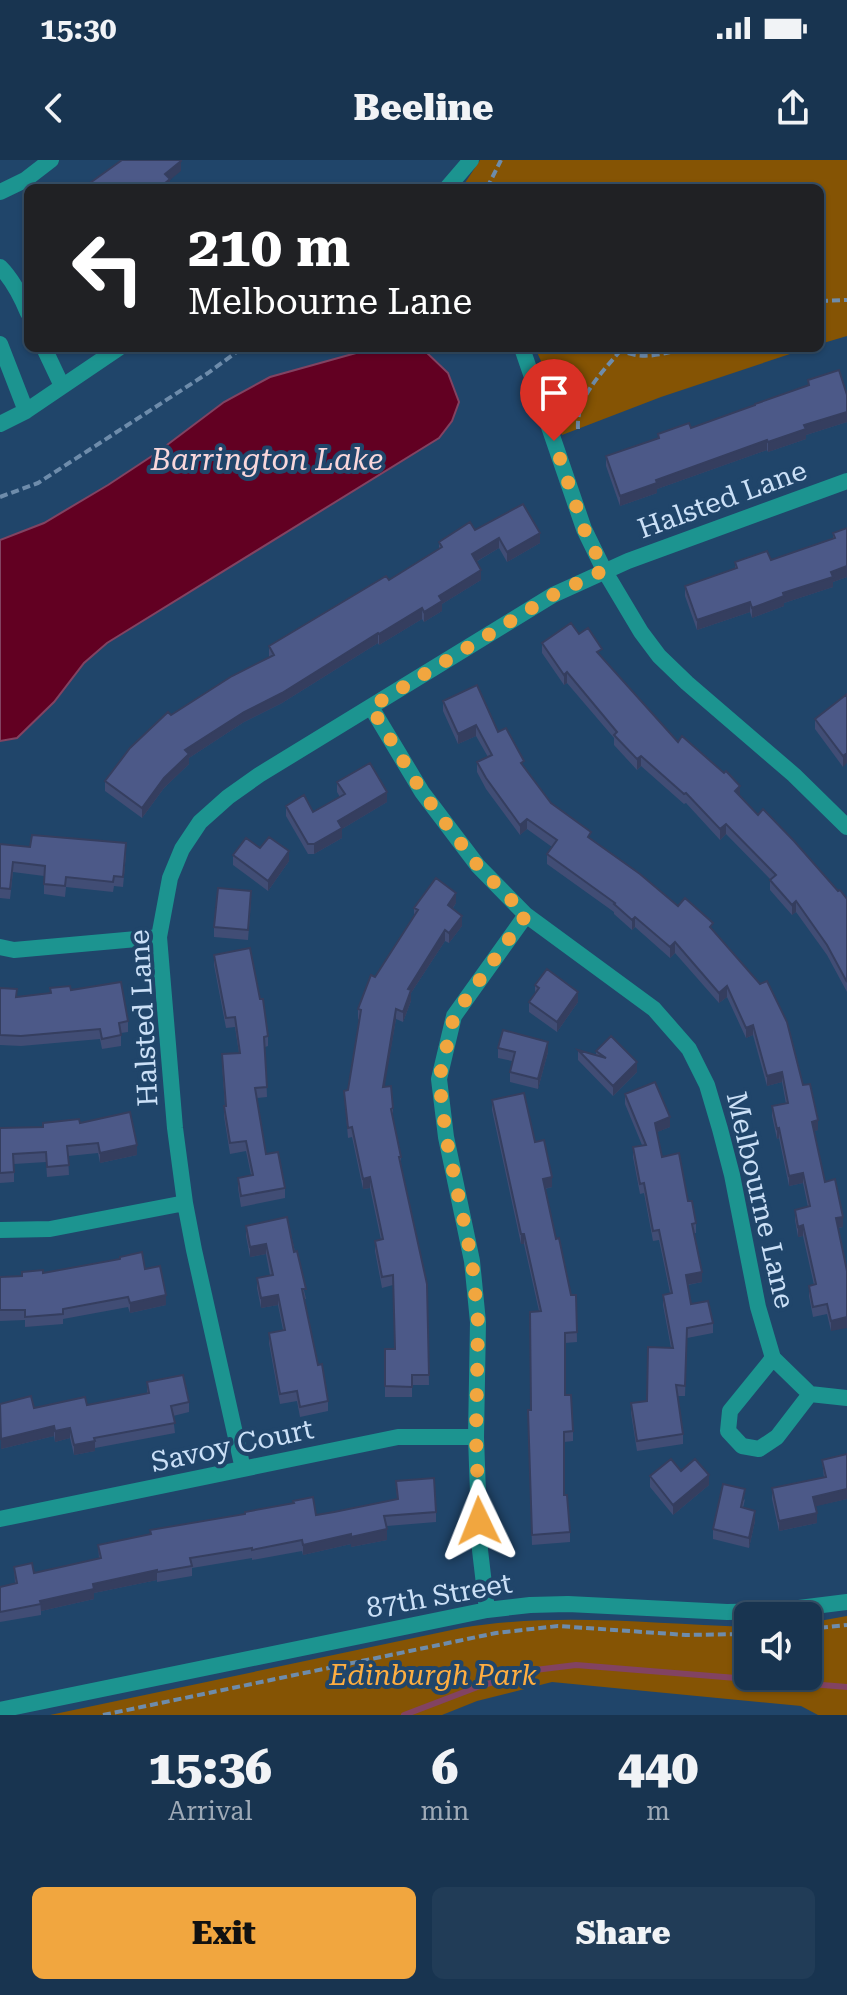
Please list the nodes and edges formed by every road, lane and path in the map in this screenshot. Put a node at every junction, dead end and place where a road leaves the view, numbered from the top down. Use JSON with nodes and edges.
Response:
{"nodes":[{"id":1,"x":51,"y":160,"type":"edge"},
{"id":2,"x":471,"y":160,"type":"edge"},
{"id":3,"x":501,"y":160,"type":"edge"},
{"id":4,"x":450,"y":184,"type":"edge"},
{"id":5,"x":489,"y":184,"type":"edge"},
{"id":6,"x":0,"y":192,"type":"edge"},
{"id":7,"x":0,"y":267,"type":"edge"},
{"id":8,"x":847,"y":300,"type":"edge"},
{"id":9,"x":824,"y":301,"type":"edge"},
{"id":10,"x":24,"y":302,"type":"edge"},
{"id":11,"x":0,"y":344,"type":"edge"},
{"id":12,"x":46,"y":352,"type":"edge"},
{"id":13,"x":113,"y":352,"type":"edge"},
{"id":14,"x":237,"y":352,"type":"edge"},
{"id":15,"x":523,"y":352,"type":"edge"},
{"id":16,"x":617,"y":352,"type":"edge"},
{"id":17,"x":628,"y":352,"type":"edge"},
{"id":18,"x":671,"y":352,"type":"edge"},
{"id":19,"x":62,"y":386,"type":"junction"},
{"id":20,"x":26,"y":411,"type":"junction"},
{"id":21,"x":0,"y":424,"type":"edge"},
{"id":22,"x":578,"y":429,"type":"dead end"},
{"id":23,"x":847,"y":481,"type":"edge"},
{"id":24,"x":0,"y":497,"type":"edge"},
{"id":25,"x":604,"y":570,"type":"junction"},
{"id":26,"x":371,"y":707,"type":"junction"},
{"id":27,"x":847,"y":827,"type":"edge"},
{"id":28,"x":526,"y":915,"type":"junction"},
{"id":29,"x":159,"y":937,"type":"junction"},
{"id":30,"x":0,"y":947,"type":"edge"},
{"id":31,"x":185,"y":1203,"type":"junction"},
{"id":32,"x":0,"y":1230,"type":"edge"},
{"id":33,"x":773,"y":1358,"type":"junction"},
{"id":34,"x":810,"y":1394,"type":"junction"},
{"id":35,"x":847,"y":1398,"type":"edge"},
{"id":36,"x":476,"y":1437,"type":"junction"},
{"id":37,"x":243,"y":1469,"type":"junction"},
{"id":38,"x":0,"y":1519,"type":"edge"},
{"id":39,"x":847,"y":1602,"type":"edge"},
{"id":40,"x":487,"y":1610,"type":"junction"},
{"id":41,"x":847,"y":1625,"type":"edge"},
{"id":42,"x":822,"y":1628,"type":"edge"},
{"id":43,"x":734,"y":1634,"type":"edge"},
{"id":44,"x":0,"y":1710,"type":"edge"},
{"id":45,"x":103,"y":1715,"type":"edge"}],
"edges":[{"from":1,"to":6,"type":"street"},
{"from":2,"to":4,"type":"street"},
{"from":3,"to":5,"type":"path"},
{"from":7,"to":10,"type":"street"},
{"from":8,"to":9,"type":"path"},
{"from":11,"to":20,"type":"street"},
{"from":12,"to":19,"type":"street"},
{"from":13,"to":19,"type":"street"},
{"from":14,"to":24,"type":"path"},
{"from":15,"to":25,"type":"street"},
{"from":16,"to":22,"type":"path"},
{"from":17,"to":18,"type":"path"},
{"from":19,"to":20,"type":"street"},
{"from":20,"to":21,"type":"street"},
{"from":23,"to":25,"type":"street","name":"Halsted Lane"},
{"from":25,"to":26,"type":"street","name":"Halsted Lane"},
{"from":25,"to":27,"type":"street"},
{"from":26,"to":28,"type":"street","name":"Melbourne Lane"},
{"from":26,"to":29,"type":"street","name":"Halsted Lane"},
{"from":28,"to":33,"type":"street","name":"Melbourne Lane"},
{"from":28,"to":36,"type":"street"},
{"from":29,"to":30,"type":"street"},
{"from":29,"to":31,"type":"street","name":"Halsted Lane"},
{"from":31,"to":32,"type":"street"},
{"from":31,"to":37,"type":"street","name":"Halsted Lane"},
{"from":33,"to":34,"type":"street","name":"Melbourne Lane"},
{"from":33,"to":34,"type":"street"},
{"from":34,"to":35,"type":"street"},
{"from":36,"to":37,"type":"street","name":"Savoy Court"},
{"from":36,"to":40,"type":"street"},
{"from":37,"to":38,"type":"street","name":"Savoy Court"},
{"from":39,"to":40,"type":"street","name":"87th Street"},
{"from":40,"to":44,"type":"street","name":"87th Street"},
{"from":41,"to":42,"type":"path"},
{"from":43,"to":45,"type":"path"}]}
